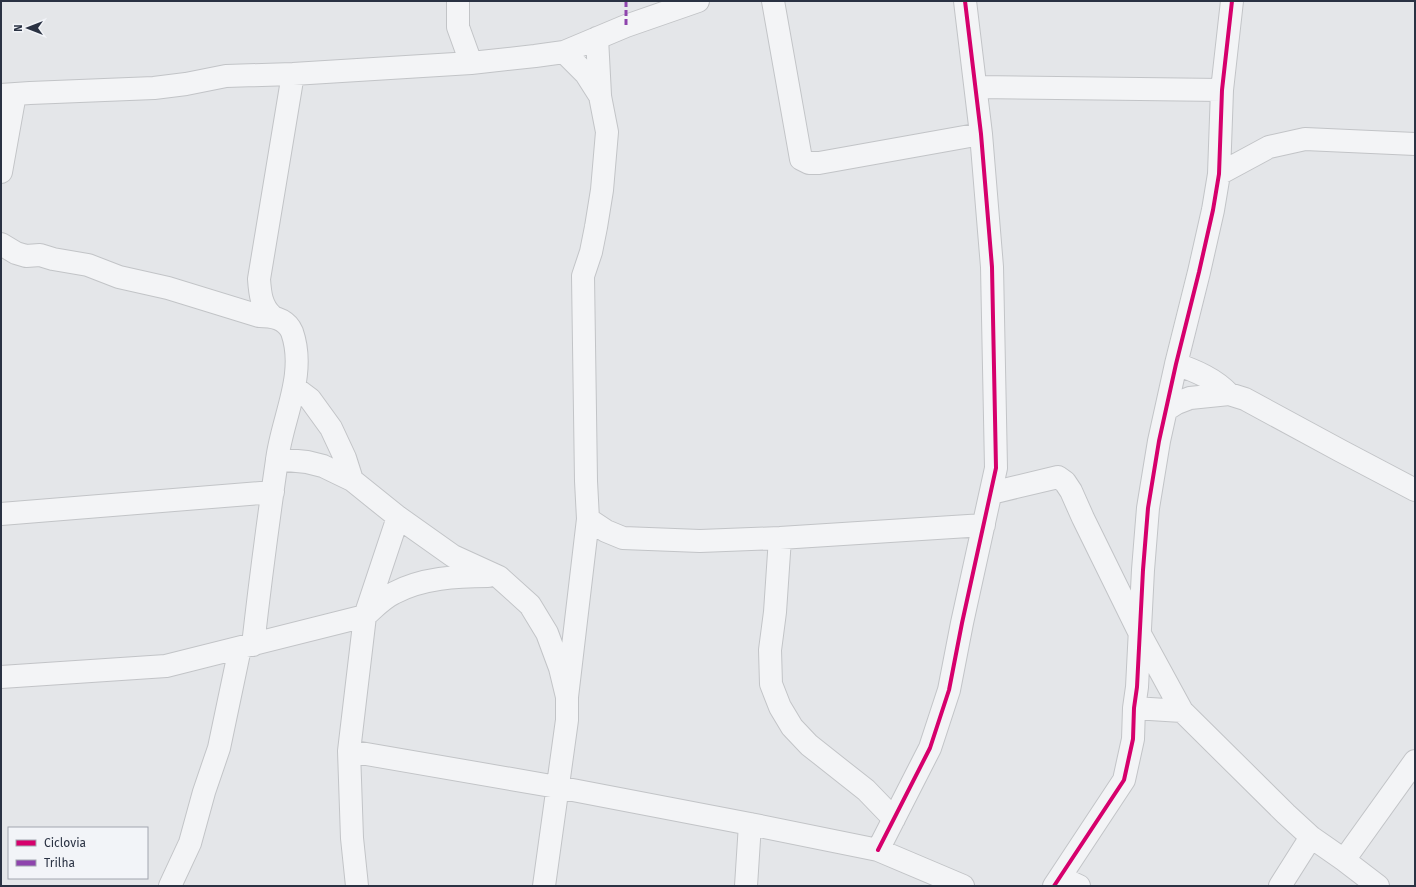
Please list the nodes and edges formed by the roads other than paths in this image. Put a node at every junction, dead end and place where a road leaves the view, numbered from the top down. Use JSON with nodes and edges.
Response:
{"nodes":[{"id":1,"x":458,"y":1,"type":"edge"},
{"id":2,"x":698,"y":1,"type":"edge"},
{"id":3,"x":773,"y":1,"type":"edge"},
{"id":4,"x":964,"y":1,"type":"edge"},
{"id":5,"x":1232,"y":1,"type":"edge"},
{"id":6,"x":597,"y":38,"type":"junction"},
{"id":7,"x":564,"y":52,"type":"junction"},
{"id":8,"x":471,"y":63,"type":"junction"},
{"id":9,"x":293,"y":74,"type":"junction"},
{"id":10,"x":976,"y":87,"type":"junction"},
{"id":11,"x":1222,"y":90,"type":"junction"},
{"id":12,"x":8,"y":94,"type":"edge"},
{"id":13,"x":600,"y":96,"type":"junction"},
{"id":14,"x":981,"y":134,"type":"junction"},
{"id":15,"x":1415,"y":144,"type":"edge"},
{"id":16,"x":1,"y":172,"type":"edge"},
{"id":17,"x":1219,"y":174,"type":"junction"},
{"id":18,"x":1,"y":244,"type":"edge"},
{"id":19,"x":272,"y":316,"type":"junction"},
{"id":20,"x":1176,"y":364,"type":"junction"},
{"id":21,"x":294,"y":387,"type":"junction"},
{"id":22,"x":1229,"y":394,"type":"junction"},
{"id":23,"x":1166,"y":410,"type":"junction"},
{"id":24,"x":277,"y":459,"type":"junction"},
{"id":25,"x":352,"y":480,"type":"junction"},
{"id":26,"x":1415,"y":490,"type":"edge"},
{"id":27,"x":273,"y":492,"type":"junction"},
{"id":28,"x":991,"y":493,"type":"junction"},
{"id":29,"x":1,"y":514,"type":"edge"},
{"id":30,"x":398,"y":517,"type":"junction"},
{"id":31,"x":588,"y":519,"type":"junction"},
{"id":32,"x":984,"y":525,"type":"junction"},
{"id":33,"x":780,"y":538,"type":"junction"},
{"id":34,"x":499,"y":577,"type":"junction"},
{"id":35,"x":365,"y":616,"type":"junction"},
{"id":36,"x":1140,"y":634,"type":"junction"},
{"id":37,"x":246,"y":646,"type":"junction"},
{"id":38,"x":1,"y":677,"type":"edge"},
{"id":39,"x":567,"y":698,"type":"junction"},
{"id":40,"x":1134,"y":708,"type":"junction"},
{"id":41,"x":1182,"y":711,"type":"junction"},
{"id":42,"x":349,"y":752,"type":"junction"},
{"id":43,"x":1415,"y":761,"type":"edge"},
{"id":44,"x":557,"y":787,"type":"junction"},
{"id":45,"x":894,"y":819,"type":"junction"},
{"id":46,"x":750,"y":824,"type":"junction"},
{"id":47,"x":1311,"y":837,"type":"junction"},
{"id":48,"x":878,"y":850,"type":"junction"},
{"id":49,"x":1344,"y":860,"type":"junction"},
{"id":50,"x":1065,"y":883,"type":"edge"},
{"id":51,"x":170,"y":886,"type":"edge"},
{"id":52,"x":357,"y":886,"type":"edge"},
{"id":53,"x":544,"y":886,"type":"edge"},
{"id":54,"x":746,"y":886,"type":"edge"},
{"id":55,"x":963,"y":886,"type":"edge"},
{"id":56,"x":1280,"y":886,"type":"edge"},
{"id":57,"x":1378,"y":886,"type":"edge"}],
"edges":[{"from":1,"to":8,"type":"street"},
{"from":2,"to":6,"type":"street"},
{"from":3,"to":14,"type":"street"},
{"from":4,"to":10,"type":"street"},
{"from":5,"to":11,"type":"street"},
{"from":6,"to":7,"type":"street"},
{"from":6,"to":13,"type":"street"},
{"from":7,"to":8,"type":"street"},
{"from":7,"to":13,"type":"street"},
{"from":8,"to":9,"type":"street"},
{"from":9,"to":12,"type":"street"},
{"from":9,"to":19,"type":"street"},
{"from":10,"to":11,"type":"street"},
{"from":10,"to":14,"type":"street"},
{"from":11,"to":17,"type":"street"},
{"from":12,"to":16,"type":"street"},
{"from":13,"to":31,"type":"street"},
{"from":14,"to":28,"type":"street"},
{"from":15,"to":17,"type":"street"},
{"from":17,"to":20,"type":"street"},
{"from":18,"to":19,"type":"street"},
{"from":19,"to":21,"type":"street"},
{"from":20,"to":22,"type":"street"},
{"from":20,"to":23,"type":"street"},
{"from":21,"to":24,"type":"street"},
{"from":21,"to":25,"type":"street"},
{"from":22,"to":23,"type":"street"},
{"from":22,"to":26,"type":"street"},
{"from":23,"to":36,"type":"street"},
{"from":24,"to":25,"type":"street"},
{"from":24,"to":27,"type":"street"},
{"from":25,"to":30,"type":"street"},
{"from":27,"to":29,"type":"street"},
{"from":27,"to":37,"type":"street"},
{"from":28,"to":32,"type":"street"},
{"from":28,"to":36,"type":"street"},
{"from":30,"to":34,"type":"street"},
{"from":30,"to":35,"type":"street"},
{"from":31,"to":33,"type":"street"},
{"from":31,"to":39,"type":"street"},
{"from":32,"to":33,"type":"street"},
{"from":32,"to":45,"type":"street"},
{"from":33,"to":45,"type":"street"},
{"from":34,"to":35,"type":"street"},
{"from":34,"to":39,"type":"street"},
{"from":35,"to":37,"type":"street"},
{"from":35,"to":42,"type":"street"},
{"from":36,"to":40,"type":"street"},
{"from":36,"to":41,"type":"street"},
{"from":37,"to":38,"type":"street"},
{"from":37,"to":51,"type":"street"},
{"from":39,"to":44,"type":"street"},
{"from":40,"to":41,"type":"street"},
{"from":40,"to":50,"type":"street"},
{"from":41,"to":47,"type":"street"},
{"from":42,"to":44,"type":"street"},
{"from":42,"to":52,"type":"street"},
{"from":43,"to":49,"type":"street"},
{"from":44,"to":46,"type":"street"},
{"from":44,"to":53,"type":"street"},
{"from":45,"to":48,"type":"street"},
{"from":46,"to":48,"type":"street"},
{"from":46,"to":54,"type":"street"},
{"from":47,"to":49,"type":"street"},
{"from":47,"to":56,"type":"street"},
{"from":48,"to":55,"type":"street"},
{"from":49,"to":57,"type":"street"}]}
